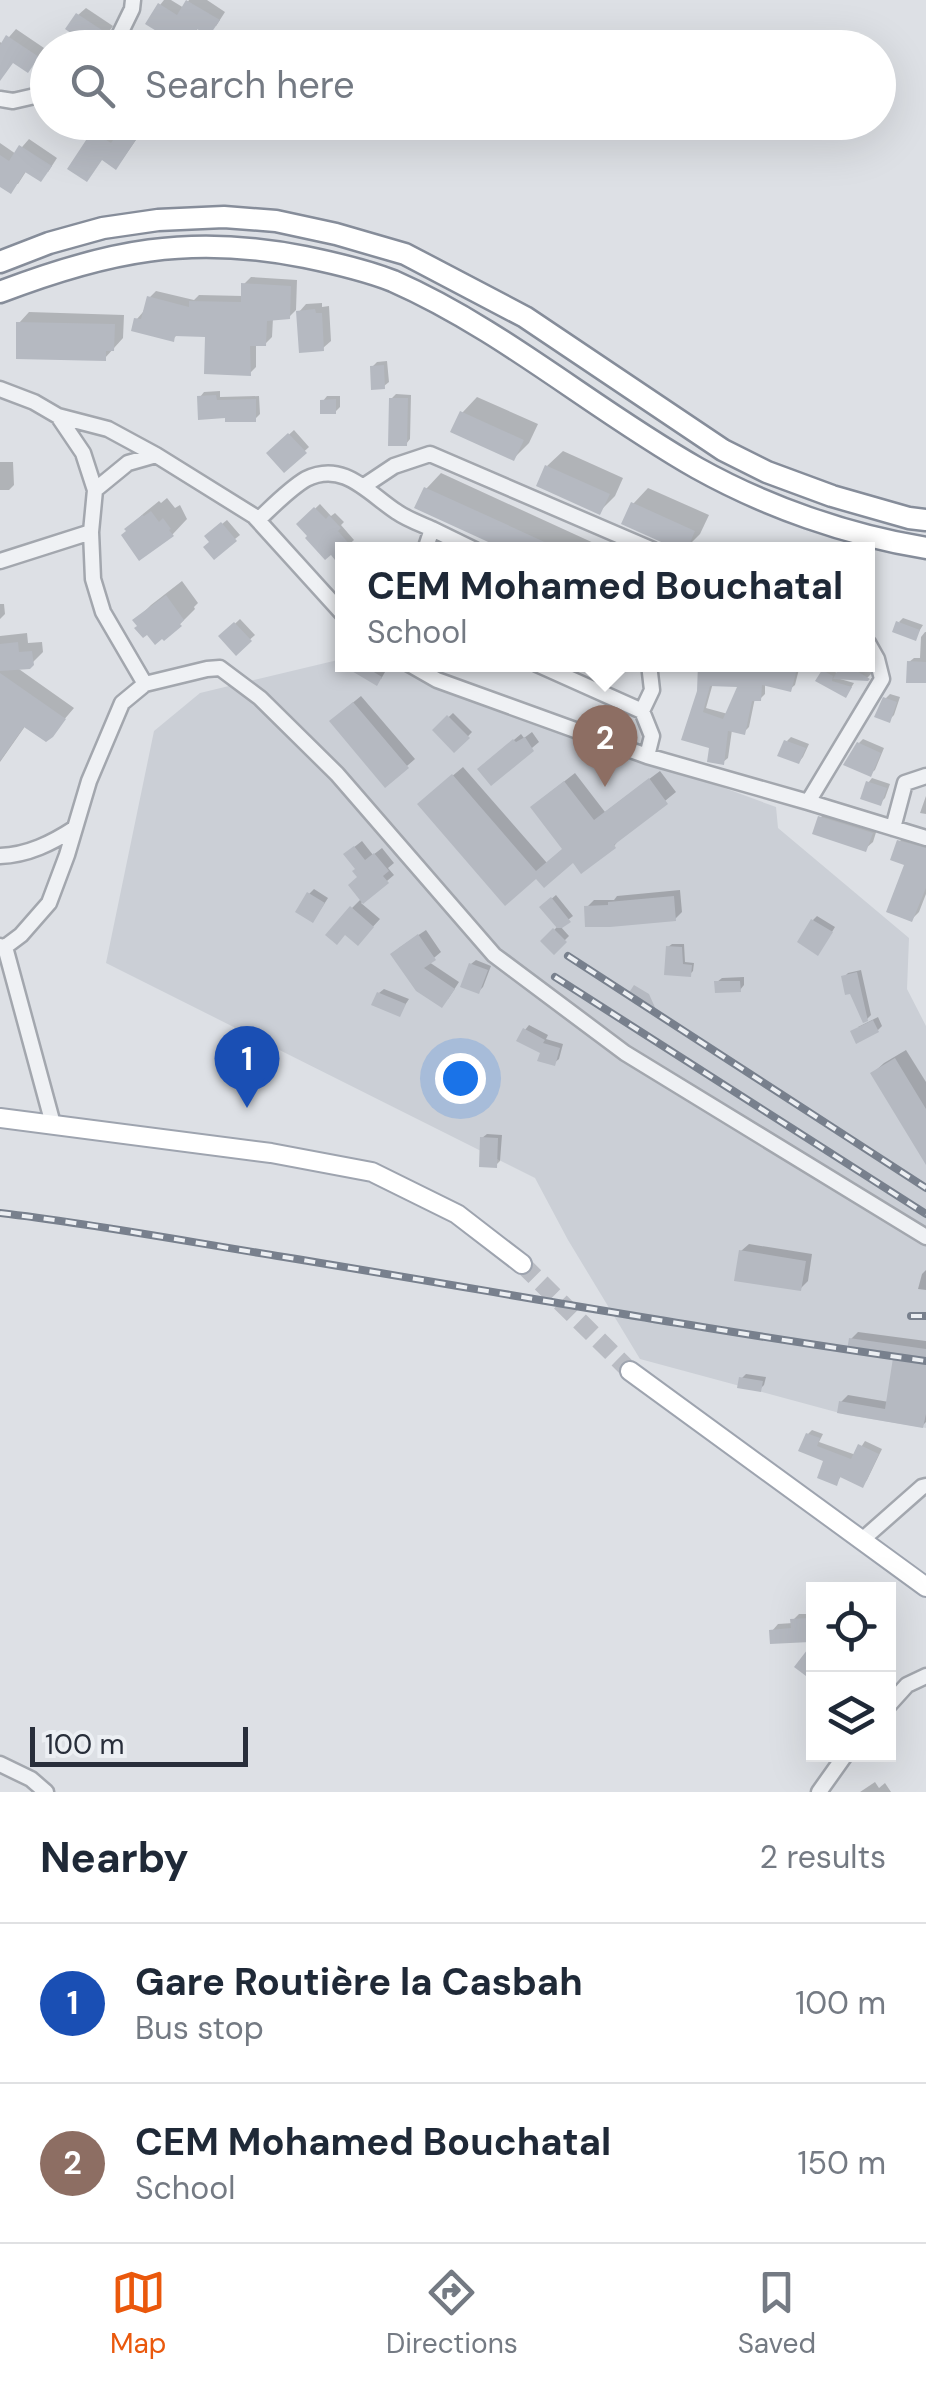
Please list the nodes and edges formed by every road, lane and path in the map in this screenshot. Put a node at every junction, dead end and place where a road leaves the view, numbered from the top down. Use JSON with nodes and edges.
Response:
{"nodes":[{"id":1,"x":133,"y":0,"type":"edge"},
{"id":2,"x":122,"y":30,"type":"edge"},
{"id":3,"x":30,"y":97,"type":"edge"},
{"id":4,"x":0,"y":99,"type":"edge"},
{"id":5,"x":0,"y":262,"type":"edge"},
{"id":6,"x":0,"y":292,"type":"edge"},
{"id":7,"x":0,"y":390,"type":"edge"},
{"id":8,"x":58,"y":416,"type":"junction"},
{"id":9,"x":156,"y":454,"type":"junction"},
{"id":10,"x":364,"y":486,"type":"junction"},
{"id":11,"x":95,"y":490,"type":"junction"},
{"id":12,"x":258,"y":520,"type":"junction"},
{"id":13,"x":926,"y":520,"type":"edge"},
{"id":14,"x":432,"y":530,"type":"junction"},
{"id":15,"x":91,"y":532,"type":"junction"},
{"id":16,"x":428,"y":542,"type":"edge"},
{"id":17,"x":458,"y":542,"type":"edge"},
{"id":18,"x":634,"y":542,"type":"edge"},
{"id":19,"x":926,"y":548,"type":"edge"},
{"id":20,"x":0,"y":562,"type":"edge"},
{"id":21,"x":335,"y":605,"type":"edge"},
{"id":22,"x":875,"y":655,"type":"edge"},
{"id":23,"x":423,"y":672,"type":"edge"},
{"id":24,"x":554,"y":672,"type":"edge"},
{"id":25,"x":650,"y":672,"type":"edge"},
{"id":26,"x":146,"y":684,"type":"junction"},
{"id":27,"x":642,"y":712,"type":"junction"},
{"id":28,"x":647,"y":756,"type":"junction"},
{"id":29,"x":926,"y":776,"type":"edge"},
{"id":30,"x":808,"y":802,"type":"junction"},
{"id":31,"x":75,"y":827,"type":"junction"},
{"id":32,"x":893,"y":828,"type":"junction"},
{"id":33,"x":926,"y":838,"type":"edge"},
{"id":34,"x":0,"y":856,"type":"edge"},
{"id":35,"x":2,"y":946,"type":"edge"},
{"id":36,"x":0,"y":1118,"type":"edge"},
{"id":37,"x":54,"y":1124,"type":"junction"},
{"id":38,"x":926,"y":1237,"type":"edge"},
{"id":39,"x":522,"y":1264,"type":"tunnel mouth"},
{"id":40,"x":630,"y":1372,"type":"tunnel mouth"},
{"id":41,"x":926,"y":1486,"type":"edge"},
{"id":42,"x":862,"y":1540,"type":"junction"},
{"id":43,"x":926,"y":1587,"type":"edge"},
{"id":44,"x":926,"y":1676,"type":"edge"},
{"id":45,"x":896,"y":1697,"type":"edge"},
{"id":46,"x":840,"y":1762,"type":"edge"},
{"id":47,"x":0,"y":1764,"type":"edge"},
{"id":48,"x":46,"y":1792,"type":"edge"},
{"id":49,"x":819,"y":1792,"type":"edge"}],
"edges":[{"from":1,"to":2,"type":"street"},
{"from":3,"to":4,"type":"street"},
{"from":5,"to":13,"type":"highway"},
{"from":6,"to":19,"type":"highway"},
{"from":7,"to":8,"type":"street"},
{"from":8,"to":9,"type":"street"},
{"from":8,"to":11,"type":"street"},
{"from":9,"to":11,"type":"street"},
{"from":9,"to":12,"type":"street"},
{"from":10,"to":12,"type":"street"},
{"from":10,"to":14,"type":"street"},
{"from":10,"to":18,"type":"street"},
{"from":11,"to":15,"type":"street"},
{"from":12,"to":21,"type":"street"},
{"from":14,"to":16,"type":"street"},
{"from":14,"to":17,"type":"street"},
{"from":15,"to":20,"type":"street"},
{"from":15,"to":26,"type":"street"},
{"from":22,"to":30,"type":"street"},
{"from":23,"to":28,"type":"street"},
{"from":24,"to":27,"type":"street"},
{"from":25,"to":27,"type":"street"},
{"from":26,"to":31,"type":"street"},
{"from":26,"to":38,"type":"street"},
{"from":27,"to":28,"type":"street"},
{"from":28,"to":30,"type":"street"},
{"from":29,"to":32,"type":"street"},
{"from":30,"to":32,"type":"street"},
{"from":31,"to":34,"type":"street"},
{"from":31,"to":35,"type":"street"},
{"from":32,"to":33,"type":"street"},
{"from":35,"to":37,"type":"street"},
{"from":36,"to":37,"type":"main road"},
{"from":37,"to":39,"type":"main road"},
{"from":40,"to":42,"type":"main road"},
{"from":41,"to":42,"type":"street"},
{"from":42,"to":43,"type":"main road"},
{"from":44,"to":45,"type":"street"},
{"from":46,"to":49,"type":"street"},
{"from":47,"to":48,"type":"street"}]}
